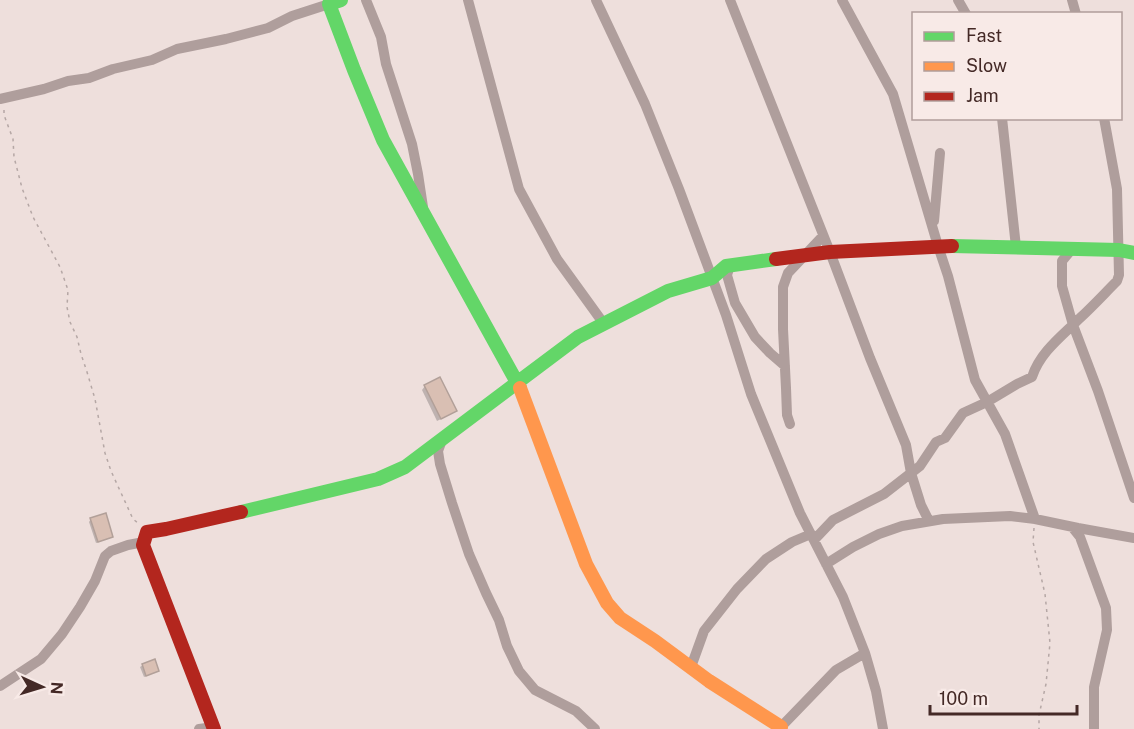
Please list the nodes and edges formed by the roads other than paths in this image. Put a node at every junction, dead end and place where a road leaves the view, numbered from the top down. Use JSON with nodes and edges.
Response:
{"nodes":[{"id":1,"x":366,"y":0,"type":"edge"},
{"id":2,"x":468,"y":0,"type":"edge"},
{"id":3,"x":596,"y":0,"type":"edge"},
{"id":4,"x":730,"y":0,"type":"edge"},
{"id":5,"x":842,"y":0,"type":"edge"},
{"id":6,"x":336,"y":2,"type":"edge"},
{"id":7,"x":4,"y":97,"type":"edge"},
{"id":8,"x":1002,"y":120,"type":"edge"},
{"id":9,"x":1104,"y":120,"type":"edge"},
{"id":10,"x":940,"y":153,"type":"dead end"},
{"id":11,"x":424,"y":216,"type":"junction"},
{"id":12,"x":933,"y":230,"type":"junction"},
{"id":13,"x":823,"y":236,"type":"junction"},
{"id":14,"x":938,"y":246,"type":"junction"},
{"id":15,"x":1016,"y":247,"type":"junction"},
{"id":16,"x":1071,"y":249,"type":"junction"},
{"id":17,"x":1119,"y":250,"type":"junction"},
{"id":18,"x":830,"y":252,"type":"junction"},
{"id":19,"x":1134,"y":253,"type":"edge"},
{"id":20,"x":805,"y":256,"type":"junction"},
{"id":21,"x":730,"y":266,"type":"junction"},
{"id":22,"x":712,"y":278,"type":"junction"},
{"id":23,"x":604,"y":324,"type":"junction"},
{"id":24,"x":1072,"y":325,"type":"junction"},
{"id":25,"x":785,"y":366,"type":"junction"},
{"id":26,"x":518,"y":382,"type":"junction"},
{"id":27,"x":987,"y":402,"type":"junction"},
{"id":28,"x":790,"y":424,"type":"dead end"},
{"id":29,"x":442,"y":440,"type":"junction"},
{"id":30,"x":911,"y":473,"type":"junction"},
{"id":31,"x":1134,"y":498,"type":"edge"},
{"id":32,"x":1035,"y":519,"type":"junction"},
{"id":33,"x":929,"y":521,"type":"junction"},
{"id":34,"x":1072,"y":527,"type":"junction"},
{"id":35,"x":145,"y":537,"type":"junction"},
{"id":36,"x":812,"y":537,"type":"junction"},
{"id":37,"x":1134,"y":538,"type":"edge"},
{"id":38,"x":826,"y":564,"type":"junction"},
{"id":39,"x":865,"y":652,"type":"junction"},
{"id":40,"x":691,"y":667,"type":"junction"},
{"id":41,"x":0,"y":686,"type":"edge"},
{"id":42,"x":214,"y":728,"type":"edge"},
{"id":43,"x":780,"y":728,"type":"edge"},
{"id":44,"x":199,"y":729,"type":"edge"},
{"id":45,"x":595,"y":729,"type":"edge"},
{"id":46,"x":882,"y":729,"type":"edge"},
{"id":47,"x":1094,"y":729,"type":"edge"}],
"edges":[{"from":1,"to":11,"type":"street"},
{"from":2,"to":23,"type":"street"},
{"from":3,"to":22,"type":"street"},
{"from":4,"to":13,"type":"street"},
{"from":5,"to":12,"type":"street"},
{"from":6,"to":7,"type":"street"},
{"from":6,"to":11,"type":"street"},
{"from":8,"to":15,"type":"street"},
{"from":9,"to":17,"type":"street"},
{"from":10,"to":12,"type":"street"},
{"from":11,"to":26,"type":"street"},
{"from":12,"to":14,"type":"street"},
{"from":13,"to":18,"type":"street"},
{"from":13,"to":20,"type":"street"},
{"from":14,"to":15,"type":"street"},
{"from":14,"to":18,"type":"street"},
{"from":14,"to":27,"type":"street"},
{"from":15,"to":16,"type":"street"},
{"from":16,"to":17,"type":"street"},
{"from":16,"to":24,"type":"street"},
{"from":17,"to":19,"type":"street"},
{"from":17,"to":24,"type":"street"},
{"from":18,"to":20,"type":"street"},
{"from":18,"to":30,"type":"street"},
{"from":20,"to":21,"type":"street"},
{"from":20,"to":25,"type":"street"},
{"from":21,"to":22,"type":"street"},
{"from":21,"to":25,"type":"street"},
{"from":22,"to":23,"type":"street"},
{"from":22,"to":36,"type":"street"},
{"from":23,"to":26,"type":"street"},
{"from":24,"to":27,"type":"street"},
{"from":24,"to":31,"type":"street"},
{"from":25,"to":28,"type":"street"},
{"from":26,"to":29,"type":"street"},
{"from":26,"to":40,"type":"street"},
{"from":27,"to":30,"type":"street"},
{"from":27,"to":32,"type":"street"},
{"from":29,"to":35,"type":"street"},
{"from":29,"to":45,"type":"street"},
{"from":30,"to":33,"type":"street"},
{"from":30,"to":36,"type":"street"},
{"from":32,"to":33,"type":"street"},
{"from":32,"to":34,"type":"street"},
{"from":33,"to":38,"type":"street"},
{"from":34,"to":37,"type":"street"},
{"from":34,"to":47,"type":"street"},
{"from":35,"to":41,"type":"street"},
{"from":35,"to":42,"type":"street"},
{"from":36,"to":38,"type":"street"},
{"from":36,"to":40,"type":"street"},
{"from":38,"to":39,"type":"street"},
{"from":39,"to":43,"type":"street"},
{"from":39,"to":46,"type":"street"},
{"from":40,"to":43,"type":"street"},
{"from":42,"to":44,"type":"street"}]}
